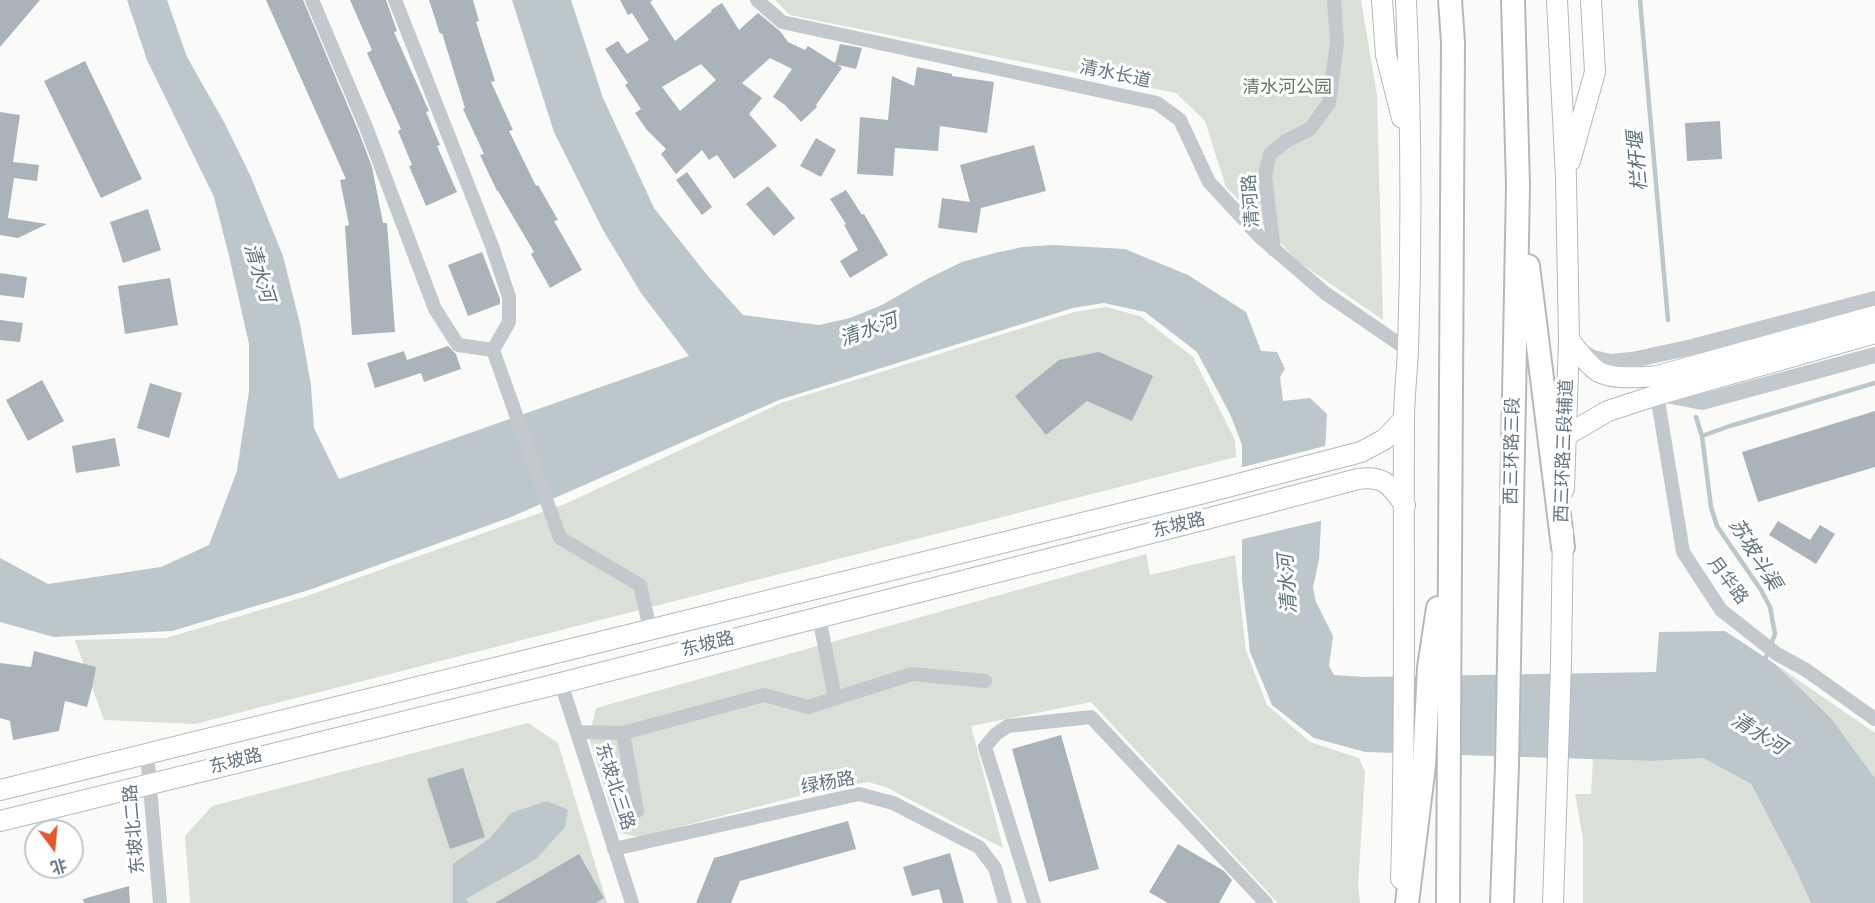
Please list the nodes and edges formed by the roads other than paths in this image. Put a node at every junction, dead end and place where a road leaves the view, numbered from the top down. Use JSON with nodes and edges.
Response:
{"nodes":[{"id":1,"x":312,"y":0,"type":"edge"},
{"id":2,"x":395,"y":0,"type":"edge"},
{"id":3,"x":757,"y":0,"type":"edge"},
{"id":4,"x":1334,"y":0,"type":"edge"},
{"id":5,"x":1382,"y":0,"type":"edge"},
{"id":6,"x":1406,"y":0,"type":"edge"},
{"id":7,"x":1450,"y":0,"type":"edge"},
{"id":8,"x":1513,"y":0,"type":"edge"},
{"id":9,"x":1557,"y":0,"type":"edge"},
{"id":10,"x":1591,"y":0,"type":"edge"},
{"id":11,"x":1410,"y":149,"type":"junction"},
{"id":12,"x":1566,"y":178,"type":"junction"},
{"id":13,"x":1518,"y":186,"type":"junction"},
{"id":14,"x":1274,"y":250,"type":"junction"},
{"id":15,"x":1875,"y":299,"type":"edge"},
{"id":16,"x":1875,"y":316,"type":"edge"},
{"id":17,"x":1875,"y":333,"type":"edge"},
{"id":18,"x":1574,"y":345,"type":"junction"},
{"id":19,"x":493,"y":350,"type":"junction"},
{"id":20,"x":1408,"y":350,"type":"junction"},
{"id":21,"x":1875,"y":356,"type":"edge"},
{"id":22,"x":1658,"y":395,"type":"junction"},
{"id":23,"x":1404,"y":419,"type":"junction"},
{"id":24,"x":1564,"y":436,"type":"junction"},
{"id":25,"x":1345,"y":455,"type":"junction"},
{"id":26,"x":1358,"y":479,"type":"junction"},
{"id":27,"x":1405,"y":505,"type":"junction"},
{"id":28,"x":1563,"y":547,"type":"junction"},
{"id":29,"x":819,"y":617,"type":"junction"},
{"id":30,"x":650,"y":628,"type":"junction"},
{"id":31,"x":1439,"y":667,"type":"junction"},
{"id":32,"x":985,"y":681,"type":"dead end"},
{"id":33,"x":561,"y":683,"type":"junction"},
{"id":34,"x":835,"y":698,"type":"junction"},
{"id":35,"x":1875,"y":719,"type":"edge"},
{"id":36,"x":577,"y":732,"type":"junction"},
{"id":37,"x":623,"y":733,"type":"junction"},
{"id":38,"x":147,"y":753,"type":"junction"},
{"id":39,"x":1414,"y":764,"type":"junction"},
{"id":40,"x":150,"y":783,"type":"junction"},
{"id":41,"x":0,"y":790,"type":"edge"},
{"id":42,"x":637,"y":811,"type":"dead end"},
{"id":43,"x":0,"y":821,"type":"edge"},
{"id":44,"x":614,"y":849,"type":"junction"},
{"id":45,"x":160,"y":903,"type":"edge"},
{"id":46,"x":632,"y":903,"type":"edge"},
{"id":47,"x":1005,"y":903,"type":"edge"},
{"id":48,"x":1034,"y":903,"type":"edge"},
{"id":49,"x":1266,"y":903,"type":"edge"},
{"id":50,"x":1400,"y":903,"type":"edge"},
{"id":51,"x":1407,"y":903,"type":"edge"},
{"id":52,"x":1448,"y":903,"type":"edge"},
{"id":53,"x":1502,"y":903,"type":"edge"},
{"id":54,"x":1553,"y":903,"type":"edge"}],
"edges":[{"from":1,"to":19,"type":"street"},
{"from":2,"to":19,"type":"street"},
{"from":3,"to":14,"type":"street","name":"清水长道"},
{"from":4,"to":14,"type":"street","name":"清河路"},
{"from":5,"to":11,"type":"main road"},
{"from":6,"to":11,"type":"main road"},
{"from":7,"to":31,"type":"highway"},
{"from":8,"to":13,"type":"highway","name":"西三环路三段"},
{"from":9,"to":12,"type":"main road","name":"西三环路三段辅道"},
{"from":10,"to":12,"type":"main road"},
{"from":11,"to":20,"type":"main road"},
{"from":12,"to":18,"type":"main road","name":"西三环路三段辅道"},
{"from":13,"to":28,"type":"highway"},
{"from":13,"to":53,"type":"highway","name":"西三环路三段"},
{"from":14,"to":20,"type":"street","name":"清水长道"},
{"from":15,"to":18,"type":"street"},
{"from":16,"to":18,"type":"main road"},
{"from":17,"to":22,"type":"main road"},
{"from":18,"to":24,"type":"main road","name":"西三环路三段辅道"},
{"from":19,"to":30,"type":"street"},
{"from":20,"to":23,"type":"main road"},
{"from":21,"to":22,"type":"street"},
{"from":22,"to":24,"type":"main road"},
{"from":22,"to":35,"type":"street","name":"月华路"},
{"from":23,"to":25,"type":"main road","name":"东坡路"},
{"from":23,"to":27,"type":"main road"},
{"from":24,"to":28,"type":"main road","name":"西三环路三段辅道"},
{"from":25,"to":26,"type":"main road"},
{"from":25,"to":30,"type":"main road","name":"东坡路"},
{"from":26,"to":27,"type":"main road","name":"东坡路"},
{"from":26,"to":29,"type":"main road","name":"东坡路"},
{"from":27,"to":39,"type":"main road"},
{"from":28,"to":54,"type":"main road","name":"西三环路三段辅道"},
{"from":29,"to":33,"type":"main road","name":"东坡路"},
{"from":29,"to":34,"type":"street"},
{"from":30,"to":38,"type":"main road","name":"东坡路"},
{"from":31,"to":39,"type":"highway"},
{"from":31,"to":52,"type":"highway"},
{"from":32,"to":34,"type":"street"},
{"from":33,"to":36,"type":"street","name":"东坡北三路"},
{"from":33,"to":40,"type":"main road","name":"东坡路"},
{"from":34,"to":37,"type":"street"},
{"from":36,"to":37,"type":"street"},
{"from":36,"to":44,"type":"street","name":"东坡北三路"},
{"from":37,"to":42,"type":"street"},
{"from":38,"to":40,"type":"street","name":"东坡北二路"},
{"from":38,"to":41,"type":"main road","name":"东坡路"},
{"from":39,"to":50,"type":"main road"},
{"from":39,"to":51,"type":"highway"},
{"from":40,"to":43,"type":"main road","name":"东坡路"},
{"from":40,"to":45,"type":"street","name":"东坡北二路"},
{"from":44,"to":46,"type":"street","name":"东坡北三路"},
{"from":44,"to":47,"type":"street","name":"绿杨路"},
{"from":48,"to":49,"type":"street"}]}
